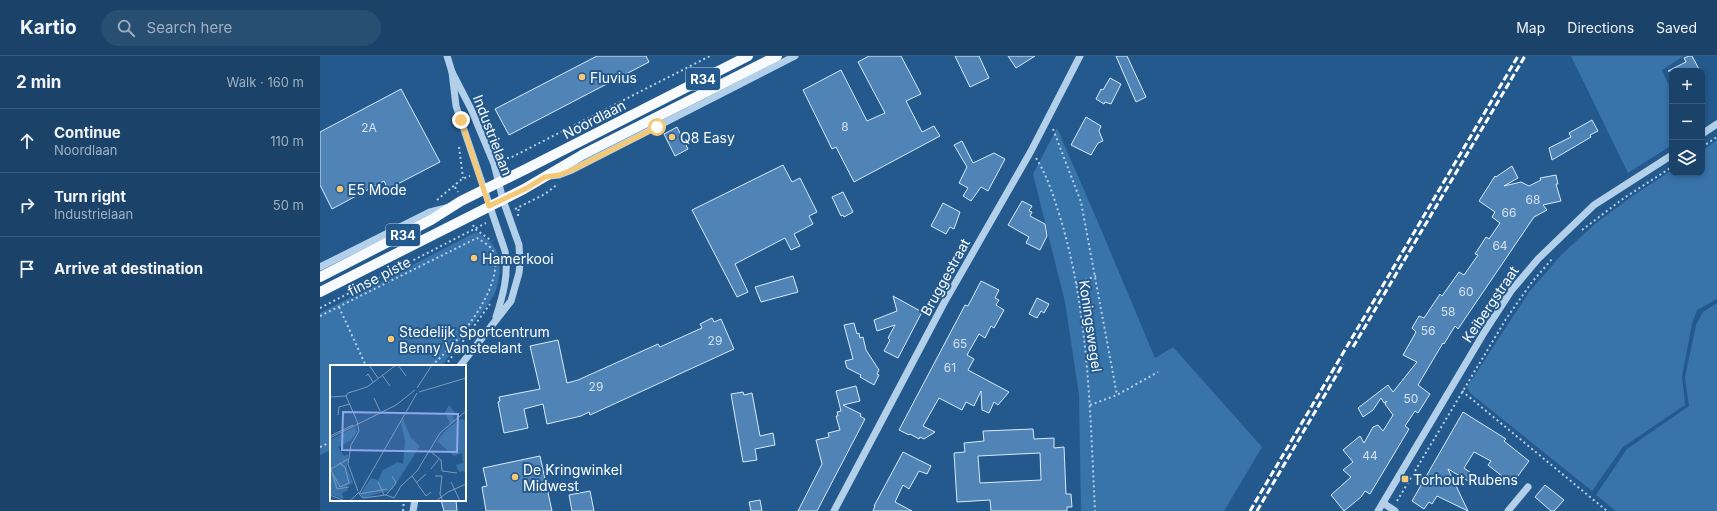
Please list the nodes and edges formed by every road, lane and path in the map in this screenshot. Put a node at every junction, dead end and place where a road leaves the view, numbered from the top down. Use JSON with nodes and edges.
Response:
{"nodes":[{"id":1,"x":447,"y":56,"type":"edge"},
{"id":2,"x":710,"y":56,"type":"edge"},
{"id":3,"x":748,"y":56,"type":"edge"},
{"id":4,"x":777,"y":56,"type":"edge"},
{"id":5,"x":795,"y":56,"type":"edge"},
{"id":6,"x":1080,"y":56,"type":"edge"},
{"id":7,"x":452,"y":72,"type":"junction"},
{"id":8,"x":1049,"y":117,"type":"junction"},
{"id":9,"x":1717,"y":124,"type":"edge"},
{"id":10,"x":1705,"y":132,"type":"edge"},
{"id":11,"x":464,"y":133,"type":"junction"},
{"id":12,"x":1717,"y":137,"type":"edge"},
{"id":13,"x":1705,"y":146,"type":"edge"},
{"id":14,"x":1031,"y":151,"type":"junction"},
{"id":15,"x":1669,"y":156,"type":"edge"},
{"id":16,"x":507,"y":157,"type":"dead end"},
{"id":17,"x":1669,"y":169,"type":"edge"},
{"id":18,"x":545,"y":177,"type":"junction"},
{"id":19,"x":462,"y":179,"type":"dead end"},
{"id":20,"x":498,"y":183,"type":"junction"},
{"id":21,"x":484,"y":190,"type":"junction"},
{"id":22,"x":503,"y":200,"type":"junction"},
{"id":23,"x":452,"y":206,"type":"junction"},
{"id":24,"x":489,"y":206,"type":"junction"},
{"id":25,"x":1580,"y":232,"type":"dead end"},
{"id":26,"x":494,"y":243,"type":"dead end"},
{"id":27,"x":1558,"y":254,"type":"dead end"},
{"id":28,"x":320,"y":267,"type":"edge"},
{"id":29,"x":1096,"y":276,"type":"junction"},
{"id":30,"x":320,"y":277,"type":"edge"},
{"id":31,"x":1076,"y":284,"type":"junction"},
{"id":32,"x":320,"y":292,"type":"edge"},
{"id":33,"x":493,"y":300,"type":"dead end"},
{"id":34,"x":339,"y":307,"type":"junction"},
{"id":35,"x":320,"y":308,"type":"edge"},
{"id":36,"x":320,"y":316,"type":"edge"},
{"id":37,"x":495,"y":319,"type":"junction"},
{"id":38,"x":366,"y":365,"type":"edge"},
{"id":39,"x":432,"y":365,"type":"edge"},
{"id":40,"x":446,"y":365,"type":"edge"},
{"id":41,"x":461,"y":365,"type":"edge"},
{"id":42,"x":1158,"y":372,"type":"dead end"},
{"id":43,"x":1462,"y":391,"type":"junction"},
{"id":44,"x":1118,"y":395,"type":"junction"},
{"id":45,"x":1090,"y":405,"type":"junction"},
{"id":46,"x":330,"y":442,"type":"edge"},
{"id":47,"x":320,"y":447,"type":"edge"},
{"id":48,"x":1528,"y":487,"type":"dead end"},
{"id":49,"x":404,"y":501,"type":"edge"},
{"id":50,"x":415,"y":501,"type":"edge"},
{"id":51,"x":1382,"y":503,"type":"junction"},
{"id":52,"x":1394,"y":510,"type":"edge"},
{"id":53,"x":402,"y":511,"type":"edge"},
{"id":54,"x":413,"y":511,"type":"edge"},
{"id":55,"x":834,"y":511,"type":"edge"},
{"id":56,"x":1095,"y":511,"type":"edge"},
{"id":57,"x":1378,"y":511,"type":"edge"},
{"id":58,"x":1508,"y":511,"type":"edge"},
{"id":59,"x":1607,"y":511,"type":"edge"}],
"edges":[{"from":1,"to":7,"type":"street","name":"Industrielaan"},
{"from":2,"to":16,"type":"path"},
{"from":3,"to":20,"type":"main road","name":"Noordlaan","number":"R34"},
{"from":4,"to":18,"type":"main road","name":"Noordlaan","number":"R34"},
{"from":5,"to":18,"type":"street","name":"Noordlaan"},
{"from":6,"to":8,"type":"street","name":"Bruggestraat"},
{"from":7,"to":11,"type":"street","name":"Industrielaan"},
{"from":7,"to":20,"type":"street","name":"Industrielaan"},
{"from":8,"to":14,"type":"street","name":"Bruggestraat"},
{"from":8,"to":29,"type":"path"},
{"from":9,"to":10,"type":"street"},
{"from":11,"to":19,"type":"path"},
{"from":11,"to":21,"type":"street","name":"Industrielaan"},
{"from":12,"to":13,"type":"path"},
{"from":14,"to":31,"type":"path","name":"Koningswegel"},
{"from":14,"to":55,"type":"street","name":"Bruggestraat"},
{"from":15,"to":51,"type":"street","name":"Keibergstraat"},
{"from":17,"to":25,"type":"path"},
{"from":18,"to":22,"type":"main road","name":"Noordlaan","number":"R34"},
{"from":20,"to":21,"type":"main road","name":"Noordlaan","number":"R34"},
{"from":20,"to":22,"type":"street","name":"Industrielaan"},
{"from":21,"to":23,"type":"main road","name":"Noordlaan","number":"R34"},
{"from":21,"to":24,"type":"street","name":"Industrielaan"},
{"from":22,"to":24,"type":"main road","name":"Noordlaan","number":"R34"},
{"from":22,"to":37,"type":"street","name":"Industrielaan"},
{"from":23,"to":28,"type":"street","name":"Noordlaan"},
{"from":23,"to":30,"type":"main road","name":"Noordlaan","number":"R34"},
{"from":24,"to":32,"type":"main road","name":"Noordlaan","number":"R34"},
{"from":24,"to":37,"type":"street","name":"Industrielaan"},
{"from":26,"to":35,"type":"path"},
{"from":27,"to":43,"type":"path"},
{"from":29,"to":31,"type":"path"},
{"from":29,"to":44,"type":"path"},
{"from":31,"to":45,"type":"path","name":"Koningswegel"},
{"from":33,"to":40,"type":"path"},
{"from":34,"to":36,"type":"path","name":"finse piste"},
{"from":34,"to":38,"type":"path","name":"finse piste"},
{"from":34,"to":39,"type":"path","name":"finse piste"},
{"from":37,"to":41,"type":"street","name":"Industrielaan"},
{"from":42,"to":44,"type":"path"},
{"from":43,"to":52,"type":"path"},
{"from":43,"to":59,"type":"path"},
{"from":44,"to":45,"type":"path"},
{"from":45,"to":56,"type":"path","name":"Koningswegel"},
{"from":46,"to":47,"type":"path"},
{"from":48,"to":58,"type":"street"},
{"from":49,"to":53,"type":"path"},
{"from":50,"to":54,"type":"street"},
{"from":51,"to":52,"type":"street"},
{"from":51,"to":57,"type":"street","name":"Keibergstraat"}]}
